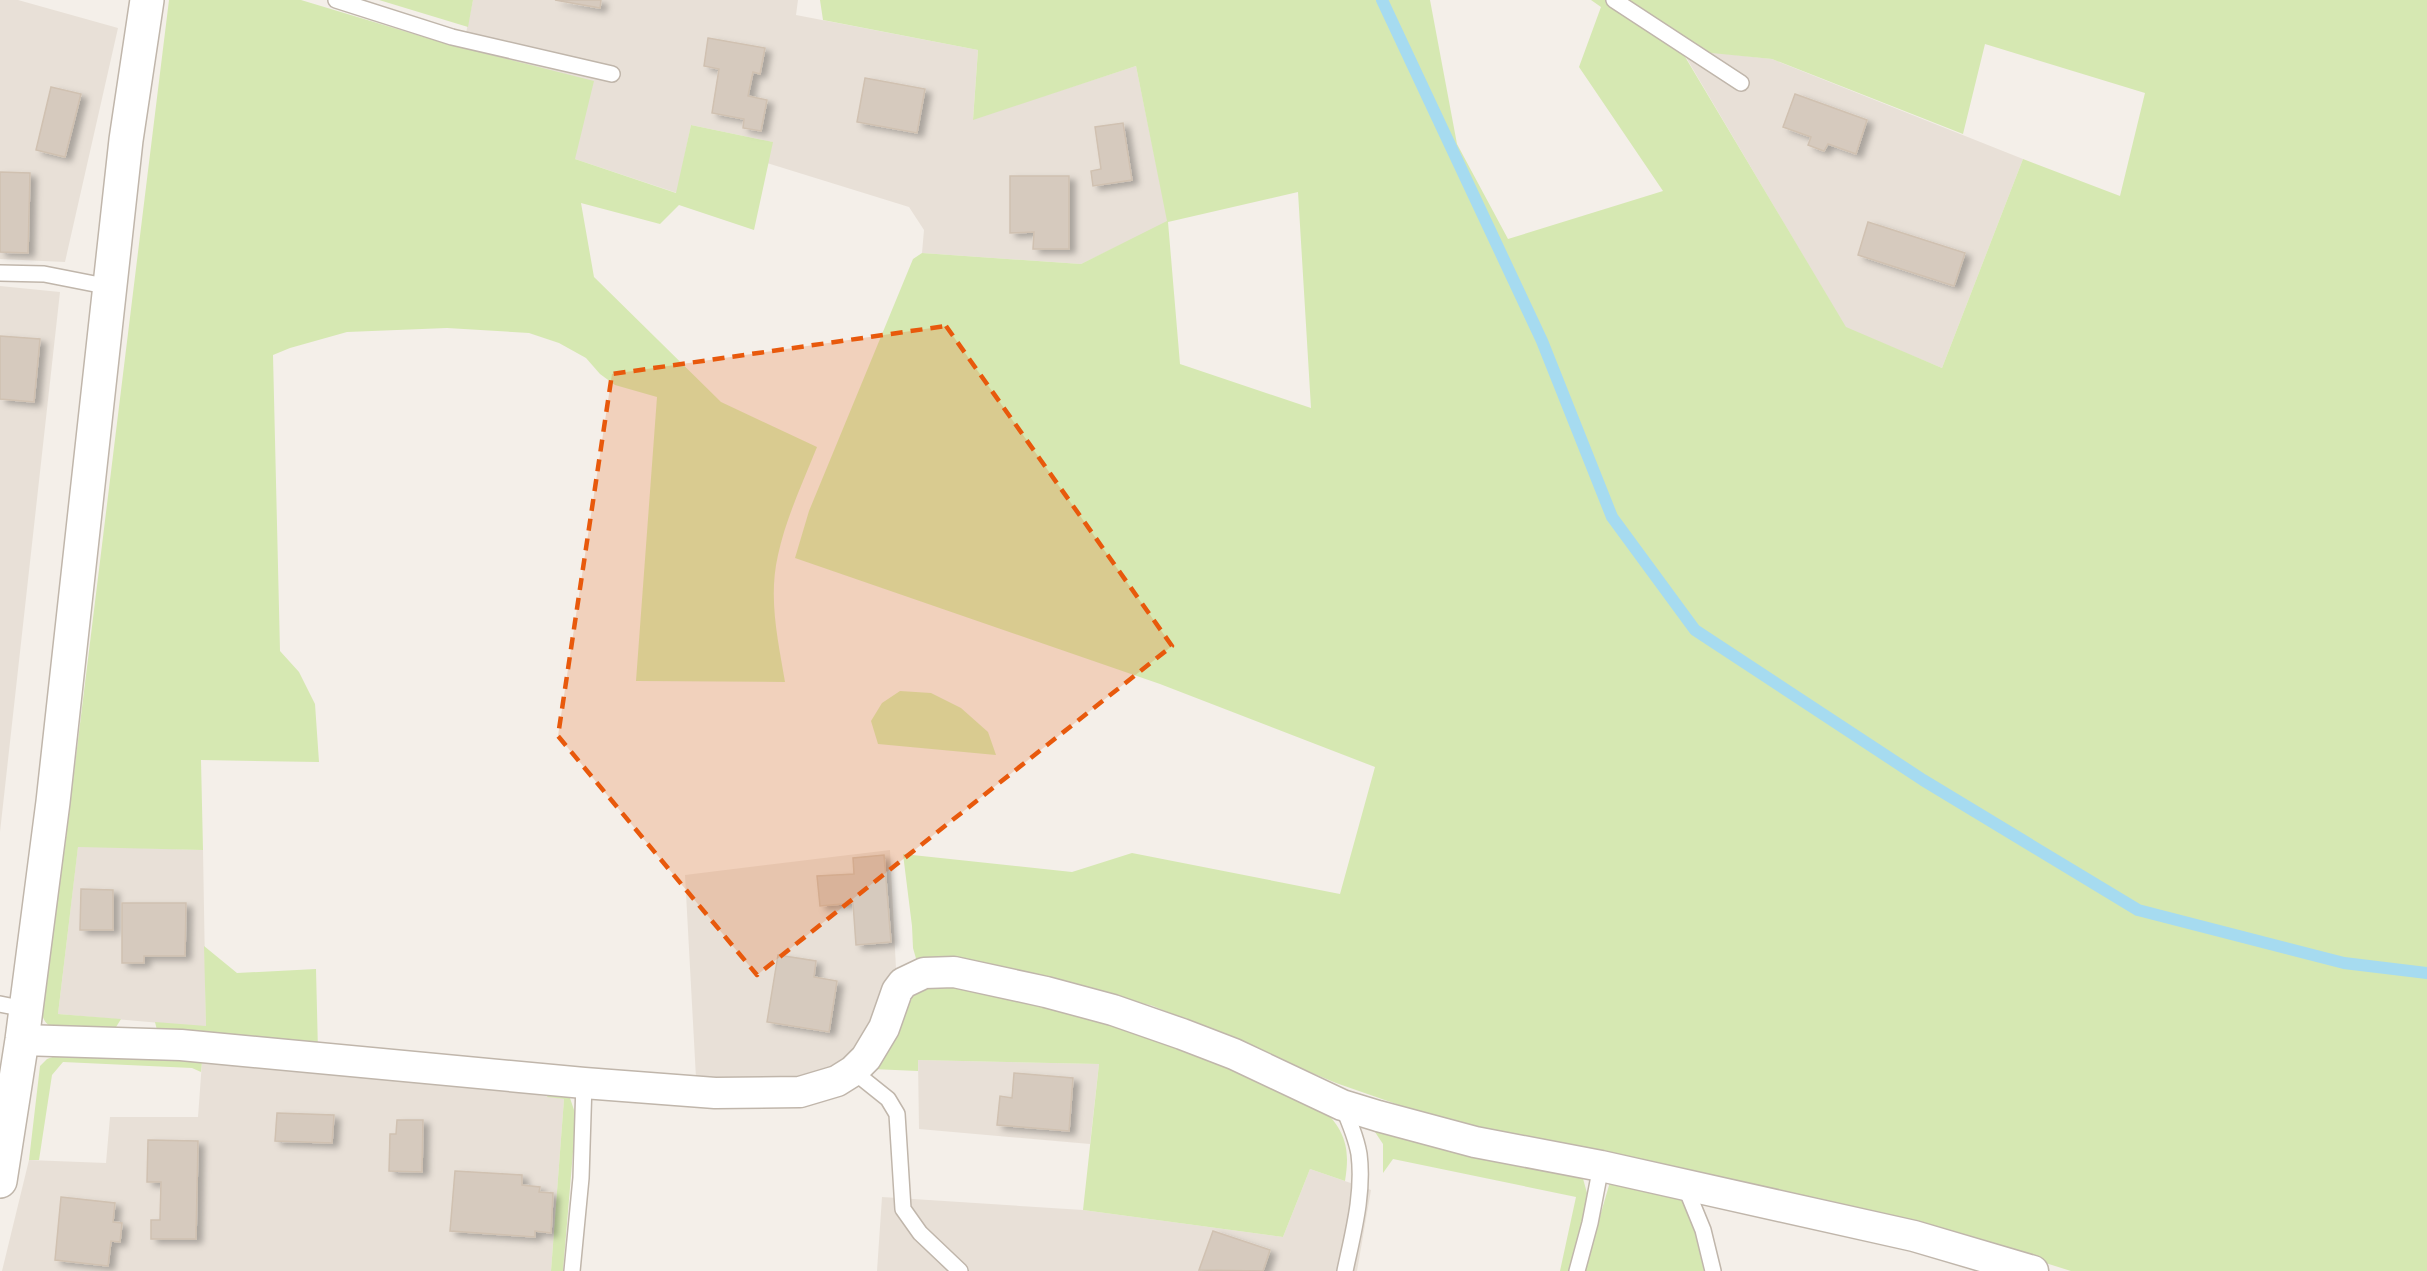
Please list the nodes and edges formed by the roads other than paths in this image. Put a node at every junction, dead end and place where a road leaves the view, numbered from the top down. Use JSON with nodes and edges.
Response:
{"nodes":[{"id":1,"x":147,"y":0,"type":"edge"},
{"id":2,"x":336,"y":0,"type":"edge"},
{"id":3,"x":1614,"y":0,"type":"edge"},
{"id":4,"x":612,"y":74,"type":"dead end"},
{"id":5,"x":1741,"y":83,"type":"dead end"},
{"id":6,"x":0,"y":273,"type":"edge"},
{"id":7,"x":110,"y":287,"type":"junction"},
{"id":8,"x":16,"y":1018,"type":"edge"},
{"id":9,"x":853,"y":1071,"type":"junction"},
{"id":10,"x":584,"y":1083,"type":"junction"},
{"id":11,"x":1342,"y":1105,"type":"junction"},
{"id":12,"x":1601,"y":1166,"type":"junction"},
{"id":13,"x":0,"y":1181,"type":"edge"},
{"id":14,"x":1685,"y":1186,"type":"junction"},
{"id":15,"x":572,"y":1271,"type":"edge"},
{"id":16,"x":960,"y":1271,"type":"edge"},
{"id":17,"x":1346,"y":1271,"type":"edge"},
{"id":18,"x":1577,"y":1271,"type":"edge"},
{"id":19,"x":1713,"y":1271,"type":"edge"},
{"id":20,"x":2033,"y":1271,"type":"edge"}],
"edges":[{"from":1,"to":7,"type":"street"},
{"from":2,"to":4,"type":"lane"},
{"from":3,"to":5,"type":"lane"},
{"from":6,"to":7,"type":"lane"},
{"from":7,"to":8,"type":"street"},
{"from":8,"to":10,"type":"street"},
{"from":8,"to":13,"type":"street"},
{"from":9,"to":10,"type":"street"},
{"from":9,"to":11,"type":"street"},
{"from":9,"to":16,"type":"lane"},
{"from":10,"to":15,"type":"lane"},
{"from":11,"to":12,"type":"street"},
{"from":11,"to":17,"type":"lane"},
{"from":12,"to":14,"type":"street"},
{"from":12,"to":18,"type":"lane"},
{"from":14,"to":19,"type":"lane"},
{"from":14,"to":20,"type":"street"}]}
